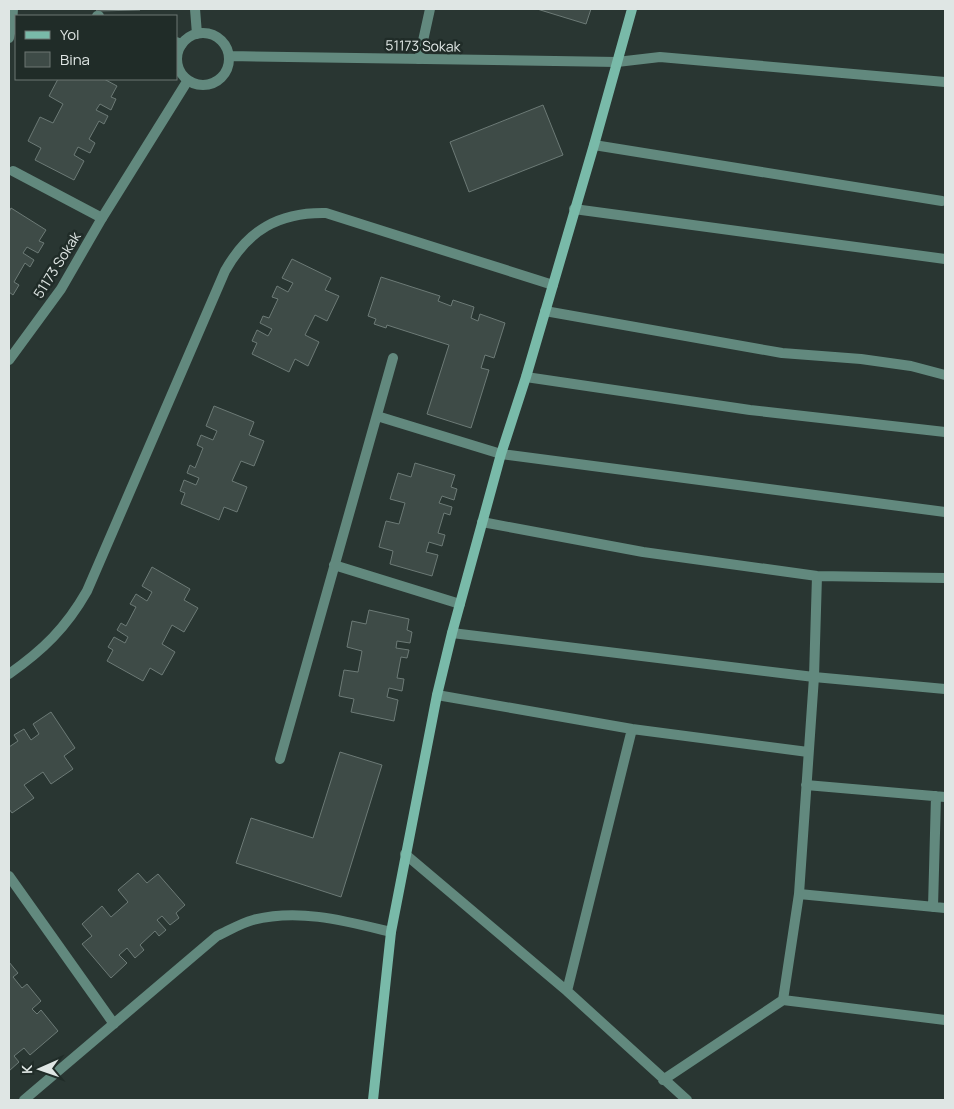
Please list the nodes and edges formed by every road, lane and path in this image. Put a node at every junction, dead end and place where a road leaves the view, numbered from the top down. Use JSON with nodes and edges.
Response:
{"nodes":[{"id":1,"x":13,"y":9,"type":"edge"},
{"id":2,"x":195,"y":9,"type":"edge"},
{"id":3,"x":430,"y":9,"type":"edge"},
{"id":4,"x":632,"y":9,"type":"edge"},
{"id":5,"x":196,"y":34,"type":"junction"},
{"id":6,"x":9,"y":38,"type":"edge"},
{"id":7,"x":179,"y":43,"type":"edge"},
{"id":8,"x":229,"y":56,"type":"junction"},
{"id":9,"x":419,"y":59,"type":"junction"},
{"id":10,"x":178,"y":62,"type":"edge"},
{"id":11,"x":617,"y":62,"type":"junction"},
{"id":12,"x":188,"y":80,"type":"junction"},
{"id":13,"x":945,"y":82,"type":"edge"},
{"id":14,"x":594,"y":145,"type":"junction"},
{"id":15,"x":13,"y":171,"type":"dead end"},
{"id":16,"x":942,"y":201,"type":"dead end"},
{"id":17,"x":574,"y":209,"type":"junction"},
{"id":18,"x":102,"y":218,"type":"junction"},
{"id":19,"x":945,"y":260,"type":"edge"},
{"id":20,"x":552,"y":285,"type":"junction"},
{"id":21,"x":545,"y":311,"type":"junction"},
{"id":22,"x":393,"y":358,"type":"dead end"},
{"id":23,"x":9,"y":360,"type":"edge"},
{"id":24,"x":945,"y":376,"type":"edge"},
{"id":25,"x":526,"y":377,"type":"junction"},
{"id":26,"x":377,"y":416,"type":"junction"},
{"id":27,"x":945,"y":432,"type":"edge"},
{"id":28,"x":501,"y":454,"type":"junction"},
{"id":29,"x":945,"y":512,"type":"edge"},
{"id":30,"x":482,"y":522,"type":"junction"},
{"id":31,"x":334,"y":565,"type":"junction"},
{"id":32,"x":817,"y":576,"type":"junction"},
{"id":33,"x":945,"y":578,"type":"edge"},
{"id":34,"x":460,"y":604,"type":"junction"},
{"id":35,"x":452,"y":633,"type":"junction"},
{"id":36,"x":9,"y":674,"type":"edge"},
{"id":37,"x":814,"y":677,"type":"junction"},
{"id":38,"x":945,"y":689,"type":"edge"},
{"id":39,"x":437,"y":695,"type":"junction"},
{"id":40,"x":632,"y":729,"type":"junction"},
{"id":41,"x":808,"y":752,"type":"junction"},
{"id":42,"x":280,"y":759,"type":"dead end"},
{"id":43,"x":806,"y":785,"type":"junction"},
{"id":44,"x":941,"y":797,"type":"edge"},
{"id":45,"x":405,"y":854,"type":"junction"},
{"id":46,"x":9,"y":876,"type":"edge"},
{"id":47,"x":799,"y":894,"type":"junction"},
{"id":48,"x":933,"y":907,"type":"junction"},
{"id":49,"x":945,"y":908,"type":"edge"},
{"id":50,"x":391,"y":932,"type":"junction"},
{"id":51,"x":566,"y":991,"type":"junction"},
{"id":52,"x":783,"y":1000,"type":"junction"},
{"id":53,"x":945,"y":1020,"type":"edge"},
{"id":54,"x":114,"y":1024,"type":"junction"},
{"id":55,"x":663,"y":1080,"type":"junction"},
{"id":56,"x":24,"y":1100,"type":"edge"},
{"id":57,"x":373,"y":1100,"type":"edge"},
{"id":58,"x":687,"y":1100,"type":"edge"}],
"edges":[{"from":1,"to":6,"type":"street"},
{"from":2,"to":5,"type":"street"},
{"from":3,"to":9,"type":"street"},
{"from":4,"to":11,"type":"main road"},
{"from":5,"to":7,"type":"street"},
{"from":5,"to":8,"type":"street"},
{"from":8,"to":9,"type":"street","name":"51173 Sokak"},
{"from":8,"to":12,"type":"street"},
{"from":9,"to":11,"type":"street","name":"51173 Sokak"},
{"from":10,"to":12,"type":"street"},
{"from":11,"to":13,"type":"street","name":"51173 Sokak"},
{"from":11,"to":14,"type":"main road"},
{"from":12,"to":18,"type":"street","name":"51173 Sokak"},
{"from":14,"to":16,"type":"street"},
{"from":14,"to":17,"type":"main road"},
{"from":15,"to":18,"type":"street"},
{"from":17,"to":19,"type":"street"},
{"from":17,"to":20,"type":"main road"},
{"from":18,"to":23,"type":"street","name":"51173 Sokak"},
{"from":20,"to":21,"type":"main road"},
{"from":20,"to":36,"type":"street"},
{"from":21,"to":24,"type":"street"},
{"from":21,"to":25,"type":"main road"},
{"from":22,"to":26,"type":"street"},
{"from":25,"to":27,"type":"street"},
{"from":25,"to":28,"type":"main road"},
{"from":26,"to":28,"type":"street"},
{"from":26,"to":31,"type":"street"},
{"from":28,"to":29,"type":"street"},
{"from":28,"to":30,"type":"main road"},
{"from":30,"to":32,"type":"street"},
{"from":30,"to":34,"type":"main road"},
{"from":31,"to":34,"type":"street"},
{"from":31,"to":42,"type":"street"},
{"from":32,"to":33,"type":"street"},
{"from":32,"to":37,"type":"street"},
{"from":34,"to":35,"type":"main road"},
{"from":35,"to":37,"type":"street"},
{"from":35,"to":39,"type":"main road"},
{"from":37,"to":38,"type":"street"},
{"from":37,"to":41,"type":"street"},
{"from":39,"to":40,"type":"street"},
{"from":39,"to":45,"type":"main road"},
{"from":40,"to":41,"type":"street"},
{"from":40,"to":51,"type":"street"},
{"from":41,"to":43,"type":"street"},
{"from":43,"to":44,"type":"street"},
{"from":43,"to":47,"type":"street"},
{"from":44,"to":48,"type":"street"},
{"from":45,"to":50,"type":"main road"},
{"from":45,"to":51,"type":"street"},
{"from":46,"to":54,"type":"street"},
{"from":47,"to":48,"type":"street"},
{"from":47,"to":52,"type":"street"},
{"from":48,"to":49,"type":"street"},
{"from":50,"to":54,"type":"street"},
{"from":50,"to":57,"type":"main road"},
{"from":51,"to":55,"type":"street"},
{"from":52,"to":53,"type":"street"},
{"from":52,"to":55,"type":"street"},
{"from":54,"to":56,"type":"street"},
{"from":55,"to":58,"type":"street"}]}
